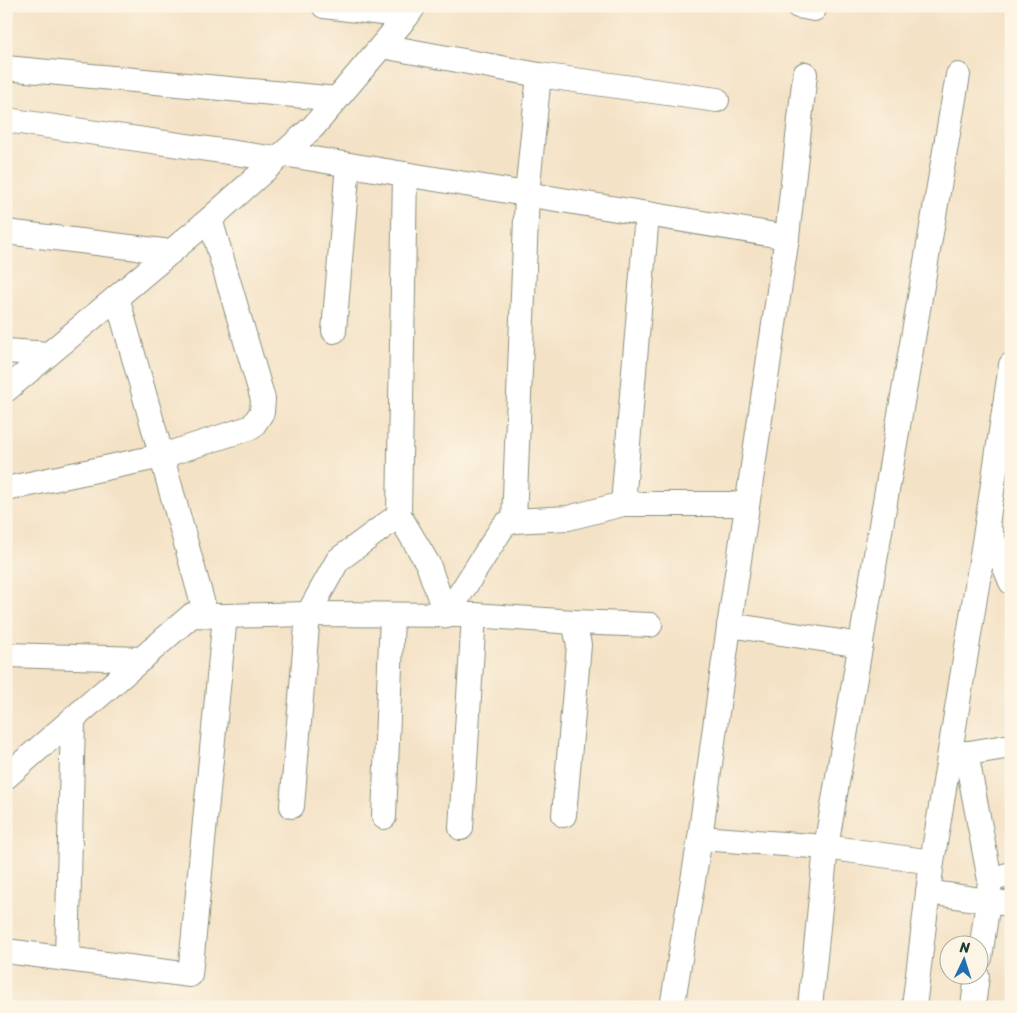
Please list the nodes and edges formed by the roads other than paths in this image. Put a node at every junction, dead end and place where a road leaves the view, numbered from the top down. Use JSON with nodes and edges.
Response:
{"nodes":[{"id":1,"x":324,"y":6,"type":"edge"},
{"id":2,"x":411,"y":11,"type":"edge"},
{"id":3,"x":382,"y":46,"type":"junction"},
{"id":4,"x":6,"y":68,"type":"edge"},
{"id":5,"x":805,"y":74,"type":"dead end"},
{"id":6,"x":539,"y":75,"type":"junction"},
{"id":7,"x":958,"y":75,"type":"dead end"},
{"id":8,"x":337,"y":99,"type":"junction"},
{"id":9,"x":717,"y":100,"type":"dead end"},
{"id":10,"x":6,"y":120,"type":"edge"},
{"id":11,"x":280,"y":157,"type":"junction"},
{"id":12,"x":348,"y":165,"type":"junction"},
{"id":13,"x":405,"y":174,"type":"junction"},
{"id":14,"x":527,"y":194,"type":"junction"},
{"id":15,"x":647,"y":214,"type":"junction"},
{"id":16,"x":210,"y":219,"type":"junction"},
{"id":17,"x":6,"y":232,"type":"edge"},
{"id":18,"x":787,"y":237,"type":"junction"},
{"id":19,"x":171,"y":252,"type":"junction"},
{"id":20,"x":117,"y":297,"type":"junction"},
{"id":21,"x":334,"y":331,"type":"dead end"},
{"id":22,"x":6,"y":351,"type":"edge"},
{"id":23,"x":49,"y":354,"type":"junction"},
{"id":24,"x":1011,"y":365,"type":"edge"},
{"id":25,"x":6,"y":390,"type":"edge"},
{"id":26,"x":162,"y":456,"type":"junction"},
{"id":27,"x":6,"y":489,"type":"edge"},
{"id":28,"x":623,"y":504,"type":"junction"},
{"id":29,"x":747,"y":504,"type":"junction"},
{"id":30,"x":399,"y":515,"type":"junction"},
{"id":31,"x":514,"y":521,"type":"junction"},
{"id":32,"x":987,"y":524,"type":"junction"},
{"id":33,"x":1011,"y":582,"type":"edge"},
{"id":34,"x":308,"y":614,"type":"junction"},
{"id":35,"x":216,"y":615,"type":"junction"},
{"id":36,"x":474,"y":615,"type":"junction"},
{"id":37,"x":392,"y":616,"type":"junction"},
{"id":38,"x":446,"y":616,"type":"junction"},
{"id":39,"x":574,"y":622,"type":"junction"},
{"id":40,"x":729,"y":624,"type":"junction"},
{"id":41,"x":650,"y":625,"type":"dead end"},
{"id":42,"x":861,"y":645,"type":"junction"},
{"id":43,"x":6,"y":655,"type":"edge"},
{"id":44,"x":142,"y":659,"type":"junction"},
{"id":45,"x":73,"y":720,"type":"junction"},
{"id":46,"x":1011,"y":746,"type":"edge"},
{"id":47,"x":958,"y":755,"type":"junction"},
{"id":48,"x":6,"y":777,"type":"edge"},
{"id":49,"x":292,"y":806,"type":"dead end"},
{"id":50,"x":564,"y":815,"type":"dead end"},
{"id":51,"x":384,"y":817,"type":"dead end"},
{"id":52,"x":462,"y":828,"type":"dead end"},
{"id":53,"x":700,"y":838,"type":"junction"},
{"id":54,"x":826,"y":847,"type":"junction"},
{"id":55,"x":932,"y":862,"type":"junction"},
{"id":56,"x":1000,"y":890,"type":"edge"},
{"id":57,"x":928,"y":892,"type":"junction"},
{"id":58,"x":986,"y":936,"type":"edge"},
{"id":59,"x":6,"y":951,"type":"edge"},
{"id":60,"x":67,"y":959,"type":"junction"},
{"id":61,"x":976,"y":986,"type":"edge"},
{"id":62,"x":672,"y":1007,"type":"edge"},
{"id":63,"x":810,"y":1007,"type":"edge"},
{"id":64,"x":914,"y":1007,"type":"edge"},
{"id":65,"x":973,"y":1007,"type":"edge"}],
"edges":[{"from":1,"to":2,"type":"street"},
{"from":2,"to":3,"type":"street"},
{"from":3,"to":6,"type":"street"},
{"from":3,"to":8,"type":"street"},
{"from":4,"to":8,"type":"street"},
{"from":5,"to":18,"type":"street"},
{"from":6,"to":9,"type":"street"},
{"from":6,"to":14,"type":"street"},
{"from":7,"to":42,"type":"street"},
{"from":8,"to":11,"type":"street"},
{"from":10,"to":11,"type":"street"},
{"from":11,"to":12,"type":"street"},
{"from":11,"to":16,"type":"street"},
{"from":12,"to":13,"type":"street"},
{"from":12,"to":21,"type":"street"},
{"from":13,"to":14,"type":"street"},
{"from":13,"to":30,"type":"street"},
{"from":14,"to":15,"type":"street"},
{"from":14,"to":31,"type":"street"},
{"from":15,"to":18,"type":"street"},
{"from":15,"to":28,"type":"street"},
{"from":16,"to":19,"type":"street"},
{"from":16,"to":26,"type":"street"},
{"from":17,"to":19,"type":"street"},
{"from":18,"to":29,"type":"street"},
{"from":19,"to":20,"type":"street"},
{"from":20,"to":23,"type":"street"},
{"from":20,"to":26,"type":"street"},
{"from":22,"to":23,"type":"street"},
{"from":23,"to":25,"type":"street"},
{"from":24,"to":32,"type":"street"},
{"from":26,"to":27,"type":"street"},
{"from":26,"to":35,"type":"street"},
{"from":28,"to":29,"type":"street"},
{"from":28,"to":31,"type":"street"},
{"from":29,"to":40,"type":"street"},
{"from":30,"to":34,"type":"street"},
{"from":30,"to":38,"type":"street"},
{"from":31,"to":38,"type":"street"},
{"from":32,"to":33,"type":"street"},
{"from":32,"to":47,"type":"street"},
{"from":34,"to":35,"type":"street"},
{"from":34,"to":37,"type":"street"},
{"from":34,"to":49,"type":"street"},
{"from":35,"to":44,"type":"street"},
{"from":35,"to":60,"type":"street"},
{"from":36,"to":38,"type":"street"},
{"from":36,"to":39,"type":"street"},
{"from":36,"to":52,"type":"street"},
{"from":37,"to":38,"type":"street"},
{"from":37,"to":51,"type":"street"},
{"from":39,"to":41,"type":"street"},
{"from":39,"to":50,"type":"street"},
{"from":40,"to":42,"type":"street"},
{"from":40,"to":53,"type":"street"},
{"from":42,"to":54,"type":"street"},
{"from":43,"to":44,"type":"street"},
{"from":44,"to":45,"type":"street"},
{"from":45,"to":48,"type":"street"},
{"from":45,"to":60,"type":"street"},
{"from":46,"to":47,"type":"street"},
{"from":47,"to":55,"type":"street"},
{"from":47,"to":56,"type":"street"},
{"from":53,"to":54,"type":"street"},
{"from":53,"to":62,"type":"street"},
{"from":54,"to":55,"type":"street"},
{"from":54,"to":63,"type":"street"},
{"from":55,"to":57,"type":"street"},
{"from":56,"to":57,"type":"street"},
{"from":56,"to":58,"type":"street"},
{"from":57,"to":64,"type":"street"},
{"from":59,"to":60,"type":"street"},
{"from":61,"to":65,"type":"street"}]}
